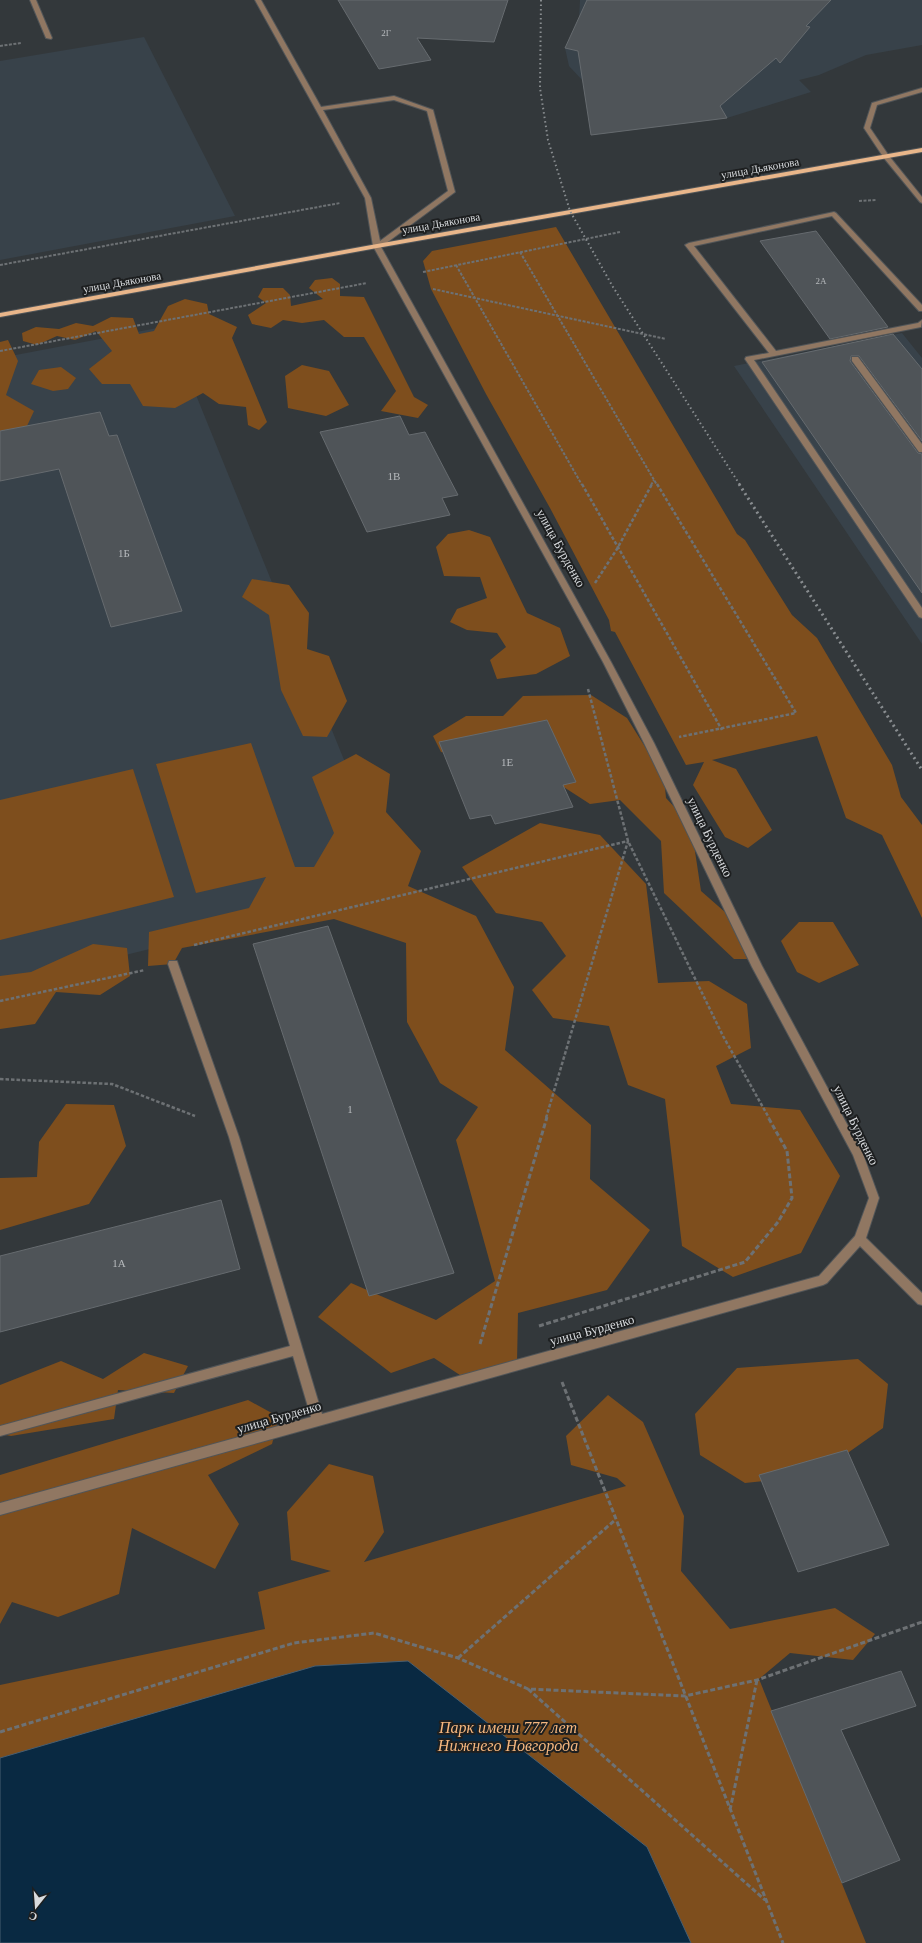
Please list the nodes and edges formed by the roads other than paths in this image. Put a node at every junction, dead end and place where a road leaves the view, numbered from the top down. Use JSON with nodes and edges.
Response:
{"nodes":[{"id":1,"x":33,"y":0,"type":"edge"},
{"id":2,"x":258,"y":0,"type":"edge"},
{"id":3,"x":49,"y":38,"type":"dead end"},
{"id":4,"x":922,"y":90,"type":"edge"},
{"id":5,"x":318,"y":110,"type":"junction"},
{"id":6,"x":922,"y":150,"type":"edge"},
{"id":7,"x":886,"y":157,"type":"junction"},
{"id":8,"x":922,"y":201,"type":"edge"},
{"id":9,"x":376,"y":246,"type":"junction"},
{"id":10,"x":922,"y":309,"type":"edge"},
{"id":11,"x":0,"y":315,"type":"edge"},
{"id":12,"x":922,"y":322,"type":"edge"},
{"id":13,"x":774,"y":354,"type":"junction"},
{"id":14,"x":855,"y":359,"type":"dead end"},
{"id":15,"x":922,"y":450,"type":"edge"},
{"id":16,"x":922,"y":615,"type":"edge"},
{"id":17,"x":173,"y":964,"type":"road end"},
{"id":18,"x":860,"y":1240,"type":"junction"},
{"id":19,"x":922,"y":1300,"type":"edge"},
{"id":20,"x":296,"y":1350,"type":"junction"},
{"id":21,"x":318,"y":1420,"type":"junction"},
{"id":22,"x":0,"y":1431,"type":"edge"},
{"id":23,"x":0,"y":1509,"type":"edge"}],
"edges":[{"from":1,"to":3,"type":"street"},
{"from":2,"to":5,"type":"street"},
{"from":4,"to":7,"type":"street"},
{"from":5,"to":9,"type":"street"},
{"from":5,"to":9,"type":"street"},
{"from":6,"to":7,"type":"main road","name":"улица Дьяконова"},
{"from":7,"to":8,"type":"street"},
{"from":7,"to":9,"type":"main road","name":"улица Дьяконова"},
{"from":9,"to":11,"type":"main road","name":"улица Дьяконова"},
{"from":9,"to":18,"type":"street","name":"улица Бурденко"},
{"from":10,"to":13,"type":"street"},
{"from":12,"to":13,"type":"street"},
{"from":13,"to":16,"type":"street"},
{"from":14,"to":15,"type":"street"},
{"from":17,"to":20,"type":"street"},
{"from":18,"to":19,"type":"street"},
{"from":18,"to":21,"type":"street","name":"улица Бурденко"},
{"from":20,"to":21,"type":"street"},
{"from":20,"to":22,"type":"street"},
{"from":21,"to":23,"type":"street","name":"улица Бурденко"}]}
